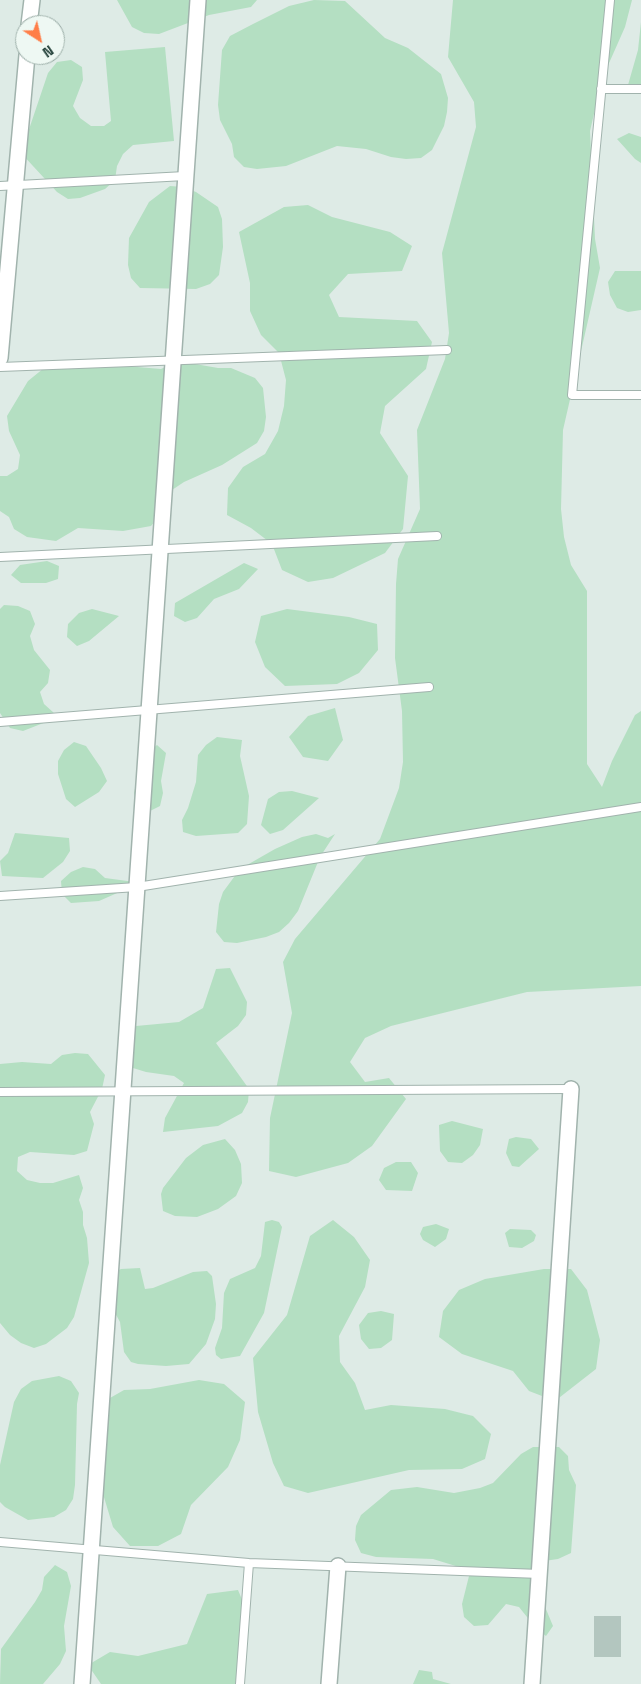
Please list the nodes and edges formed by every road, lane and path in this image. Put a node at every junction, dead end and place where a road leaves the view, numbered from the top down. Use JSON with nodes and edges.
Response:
{"nodes":[{"id":1,"x":32,"y":0,"type":"edge"},
{"id":2,"x":198,"y":0,"type":"edge"},
{"id":3,"x":610,"y":0,"type":"edge"},
{"id":4,"x":31,"y":15,"type":"edge"},
{"id":5,"x":26,"y":65,"type":"edge"},
{"id":6,"x":602,"y":89,"type":"junction"},
{"id":7,"x":641,"y":89,"type":"edge"},
{"id":8,"x":186,"y":176,"type":"junction"},
{"id":9,"x":15,"y":185,"type":"junction"},
{"id":10,"x":0,"y":186,"type":"edge"},
{"id":11,"x":447,"y":350,"type":"dead end"},
{"id":12,"x":0,"y":358,"type":"edge"},
{"id":13,"x":173,"y":359,"type":"junction"},
{"id":14,"x":0,"y":367,"type":"edge"},
{"id":15,"x":641,"y":395,"type":"edge"},
{"id":16,"x":437,"y":536,"type":"dead end"},
{"id":17,"x":160,"y":549,"type":"junction"},
{"id":18,"x":0,"y":557,"type":"edge"},
{"id":19,"x":429,"y":687,"type":"dead end"},
{"id":20,"x":149,"y":710,"type":"junction"},
{"id":21,"x":0,"y":722,"type":"edge"},
{"id":22,"x":641,"y":807,"type":"edge"},
{"id":23,"x":136,"y":887,"type":"junction"},
{"id":24,"x":0,"y":896,"type":"edge"},
{"id":25,"x":571,"y":1089,"type":"joint"},
{"id":26,"x":122,"y":1090,"type":"junction"},
{"id":27,"x":0,"y":1092,"type":"edge"},
{"id":28,"x":0,"y":1542,"type":"edge"},
{"id":29,"x":91,"y":1550,"type":"junction"},
{"id":30,"x":249,"y":1563,"type":"junction"},
{"id":31,"x":338,"y":1566,"type":"junction"},
{"id":32,"x":540,"y":1574,"type":"junction"},
{"id":33,"x":82,"y":1684,"type":"edge"},
{"id":34,"x":240,"y":1684,"type":"edge"},
{"id":35,"x":330,"y":1684,"type":"edge"},
{"id":36,"x":532,"y":1684,"type":"edge"}],
"edges":[{"from":1,"to":4,"type":"street"},
{"from":2,"to":8,"type":"street"},
{"from":3,"to":6,"type":"lane"},
{"from":5,"to":9,"type":"street"},
{"from":6,"to":7,"type":"lane"},
{"from":6,"to":15,"type":"lane"},
{"from":8,"to":9,"type":"lane"},
{"from":8,"to":13,"type":"street"},
{"from":9,"to":10,"type":"lane"},
{"from":9,"to":12,"type":"street"},
{"from":11,"to":13,"type":"lane"},
{"from":13,"to":14,"type":"lane"},
{"from":13,"to":17,"type":"street"},
{"from":16,"to":17,"type":"lane"},
{"from":17,"to":18,"type":"lane"},
{"from":17,"to":20,"type":"street"},
{"from":19,"to":20,"type":"lane"},
{"from":20,"to":21,"type":"lane"},
{"from":20,"to":23,"type":"street"},
{"from":22,"to":23,"type":"lane"},
{"from":23,"to":24,"type":"lane"},
{"from":23,"to":26,"type":"street"},
{"from":25,"to":26,"type":"lane"},
{"from":25,"to":32,"type":"street"},
{"from":26,"to":27,"type":"lane"},
{"from":26,"to":29,"type":"street"},
{"from":28,"to":29,"type":"lane"},
{"from":29,"to":30,"type":"lane"},
{"from":29,"to":33,"type":"street"},
{"from":30,"to":31,"type":"lane"},
{"from":30,"to":34,"type":"lane"},
{"from":31,"to":32,"type":"lane"},
{"from":31,"to":35,"type":"street"},
{"from":32,"to":36,"type":"street"}]}
